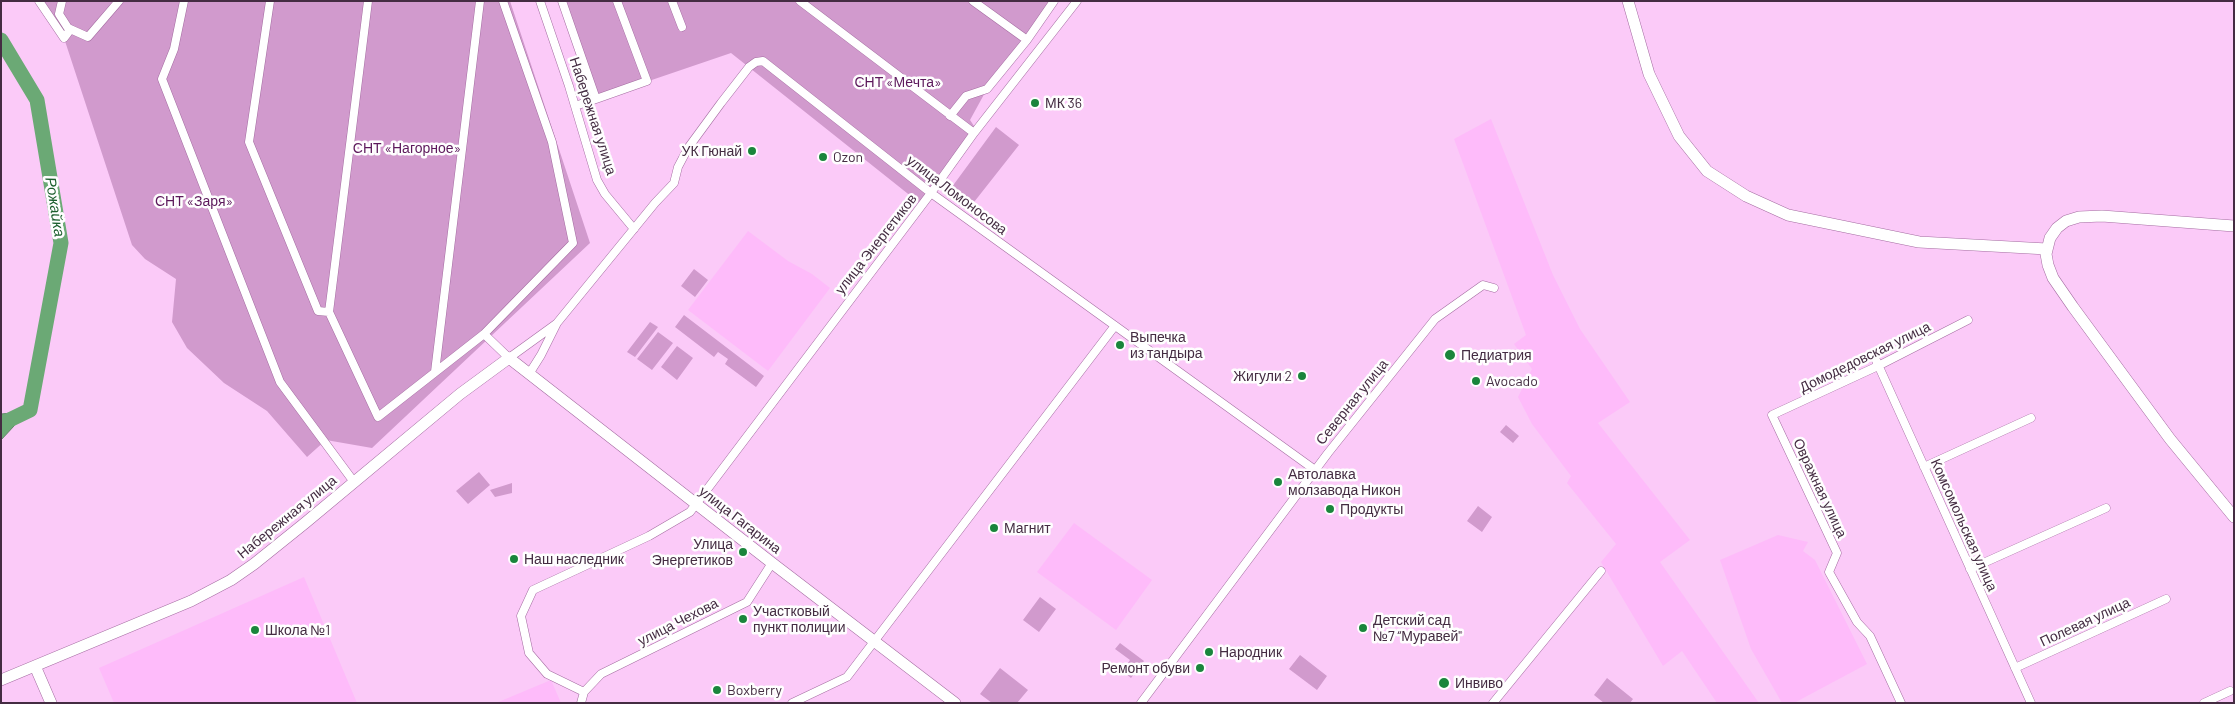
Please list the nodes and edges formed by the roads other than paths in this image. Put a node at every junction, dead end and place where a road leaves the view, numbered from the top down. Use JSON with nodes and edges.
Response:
{"nodes":[{"id":1,"x":38,"y":1,"type":"edge"},
{"id":2,"x":62,"y":1,"type":"edge"},
{"id":3,"x":119,"y":1,"type":"edge"},
{"id":4,"x":184,"y":1,"type":"edge"},
{"id":5,"x":270,"y":1,"type":"edge"},
{"id":6,"x":368,"y":1,"type":"edge"},
{"id":7,"x":480,"y":1,"type":"edge"},
{"id":8,"x":503,"y":1,"type":"edge"},
{"id":9,"x":540,"y":1,"type":"edge"},
{"id":10,"x":562,"y":1,"type":"edge"},
{"id":11,"x":617,"y":1,"type":"edge"},
{"id":12,"x":672,"y":1,"type":"edge"},
{"id":13,"x":800,"y":1,"type":"edge"},
{"id":14,"x":973,"y":1,"type":"edge"},
{"id":15,"x":1054,"y":1,"type":"edge"},
{"id":16,"x":1077,"y":1,"type":"edge"},
{"id":17,"x":1628,"y":1,"type":"edge"},
{"id":18,"x":682,"y":27,"type":"dead end"},
{"id":19,"x":70,"y":30,"type":"junction"},
{"id":20,"x":1027,"y":40,"type":"junction"},
{"id":21,"x":596,"y":98,"type":"junction"},
{"id":22,"x":575,"y":106,"type":"junction"},
{"id":23,"x":950,"y":116,"type":"junction"},
{"id":24,"x":974,"y":133,"type":"junction"},
{"id":25,"x":931,"y":193,"type":"junction"},
{"id":26,"x":2234,"y":226,"type":"edge"},
{"id":27,"x":634,"y":229,"type":"junction"},
{"id":28,"x":2047,"y":249,"type":"junction"},
{"id":29,"x":1494,"y":288,"type":"dead end"},
{"id":30,"x":329,"y":312,"type":"junction"},
{"id":31,"x":1968,"y":320,"type":"dead end"},
{"id":32,"x":557,"y":323,"type":"junction"},
{"id":33,"x":1114,"y":327,"type":"junction"},
{"id":34,"x":484,"y":334,"type":"junction"},
{"id":35,"x":528,"y":343,"type":"junction"},
{"id":36,"x":541,"y":355,"type":"junction"},
{"id":37,"x":509,"y":358,"type":"junction"},
{"id":38,"x":1875,"y":358,"type":"dead end"},
{"id":39,"x":1878,"y":366,"type":"junction"},
{"id":40,"x":435,"y":372,"type":"junction"},
{"id":41,"x":529,"y":374,"type":"junction"},
{"id":42,"x":1772,"y":415,"type":"joint"},
{"id":43,"x":2031,"y":418,"type":"dead end"},
{"id":44,"x":1924,"y":467,"type":"junction"},
{"id":45,"x":1315,"y":470,"type":"junction"},
{"id":46,"x":354,"y":482,"type":"junction"},
{"id":47,"x":696,"y":504,"type":"junction"},
{"id":48,"x":2106,"y":508,"type":"dead end"},
{"id":49,"x":2234,"y":517,"type":"edge"},
{"id":50,"x":772,"y":563,"type":"junction"},
{"id":51,"x":1970,"y":568,"type":"junction"},
{"id":52,"x":1601,"y":571,"type":"dead end"},
{"id":53,"x":2166,"y":599,"type":"dead end"},
{"id":54,"x":876,"y":642,"type":"junction"},
{"id":55,"x":35,"y":666,"type":"junction"},
{"id":56,"x":2015,"y":668,"type":"junction"},
{"id":57,"x":1,"y":680,"type":"edge"},
{"id":58,"x":2230,"y":691,"type":"dead end"},
{"id":59,"x":584,"y":692,"type":"junction"},
{"id":60,"x":51,"y":703,"type":"edge"},
{"id":61,"x":581,"y":703,"type":"edge"},
{"id":62,"x":792,"y":703,"type":"edge"},
{"id":63,"x":955,"y":703,"type":"edge"},
{"id":64,"x":1141,"y":703,"type":"edge"},
{"id":65,"x":1494,"y":703,"type":"edge"},
{"id":66,"x":1901,"y":703,"type":"edge"},
{"id":67,"x":2031,"y":703,"type":"edge"},
{"id":68,"x":2204,"y":703,"type":"edge"}],
"edges":[{"from":1,"to":19,"type":"street"},
{"from":2,"to":19,"type":"street"},
{"from":3,"to":19,"type":"street"},
{"from":4,"to":46,"type":"street"},
{"from":5,"to":30,"type":"street"},
{"from":6,"to":30,"type":"street"},
{"from":7,"to":40,"type":"street"},
{"from":8,"to":34,"type":"street"},
{"from":9,"to":22,"type":"street","name":"Набережная улица"},
{"from":10,"to":21,"type":"street"},
{"from":11,"to":21,"type":"street"},
{"from":12,"to":18,"type":"street"},
{"from":13,"to":23,"type":"street"},
{"from":14,"to":20,"type":"street"},
{"from":15,"to":20,"type":"street"},
{"from":16,"to":24,"type":"street","name":"улица Энергетиков"},
{"from":17,"to":28,"type":"street"},
{"from":20,"to":23,"type":"street"},
{"from":21,"to":22,"type":"street"},
{"from":22,"to":27,"type":"street","name":"Набережная улица"},
{"from":23,"to":24,"type":"street"},
{"from":24,"to":25,"type":"street","name":"улица Энергетиков"},
{"from":25,"to":27,"type":"street","name":"улица Ломоносова"},
{"from":25,"to":33,"type":"street","name":"улица Ломоносова"},
{"from":25,"to":47,"type":"street","name":"улица Энергетиков"},
{"from":26,"to":28,"type":"street"},
{"from":27,"to":32,"type":"street","name":"Набережная улица"},
{"from":28,"to":49,"type":"street"},
{"from":29,"to":45,"type":"street","name":"Северная улица"},
{"from":30,"to":40,"type":"street"},
{"from":31,"to":39,"type":"street","name":"Домодедовская улица"},
{"from":32,"to":35,"type":"street","name":"Набережная улица"},
{"from":32,"to":36,"type":"street","name":"Набережная улица"},
{"from":33,"to":45,"type":"street","name":"улица Ломоносова"},
{"from":33,"to":54,"type":"street"},
{"from":34,"to":37,"type":"street"},
{"from":34,"to":40,"type":"street"},
{"from":35,"to":36,"type":"street"},
{"from":35,"to":37,"type":"street","name":"Набережная улица"},
{"from":36,"to":41,"type":"street","name":"Набережная улица"},
{"from":37,"to":41,"type":"street","name":"улица Гагарина"},
{"from":37,"to":46,"type":"street","name":"Набережная улица"},
{"from":38,"to":39,"type":"street","name":"Комсомольская улица"},
{"from":39,"to":42,"type":"street","name":"Домодедовская улица"},
{"from":39,"to":44,"type":"street","name":"Комсомольская улица"},
{"from":41,"to":47,"type":"street","name":"улица Гагарина"},
{"from":42,"to":66,"type":"street","name":"Овражная улица"},
{"from":43,"to":44,"type":"street"},
{"from":44,"to":51,"type":"street","name":"Комсомольская улица"},
{"from":45,"to":64,"type":"street","name":"Северная улица"},
{"from":46,"to":55,"type":"street","name":"Набережная улица"},
{"from":47,"to":50,"type":"street","name":"улица Гагарина"},
{"from":47,"to":59,"type":"street","name":"улица Энергетиков"},
{"from":48,"to":51,"type":"street"},
{"from":50,"to":54,"type":"street","name":"улица Гагарина"},
{"from":50,"to":59,"type":"street","name":"улица Чехова"},
{"from":51,"to":56,"type":"street","name":"Комсомольская улица"},
{"from":52,"to":65,"type":"street"},
{"from":53,"to":56,"type":"street","name":"Полевая улица"},
{"from":54,"to":62,"type":"street"},
{"from":54,"to":63,"type":"street","name":"улица Гагарина"},
{"from":55,"to":57,"type":"street","name":"Набережная улица"},
{"from":55,"to":60,"type":"street"},
{"from":56,"to":67,"type":"street","name":"Комсомольская улица"},
{"from":58,"to":68,"type":"street"},
{"from":59,"to":61,"type":"street"}]}
